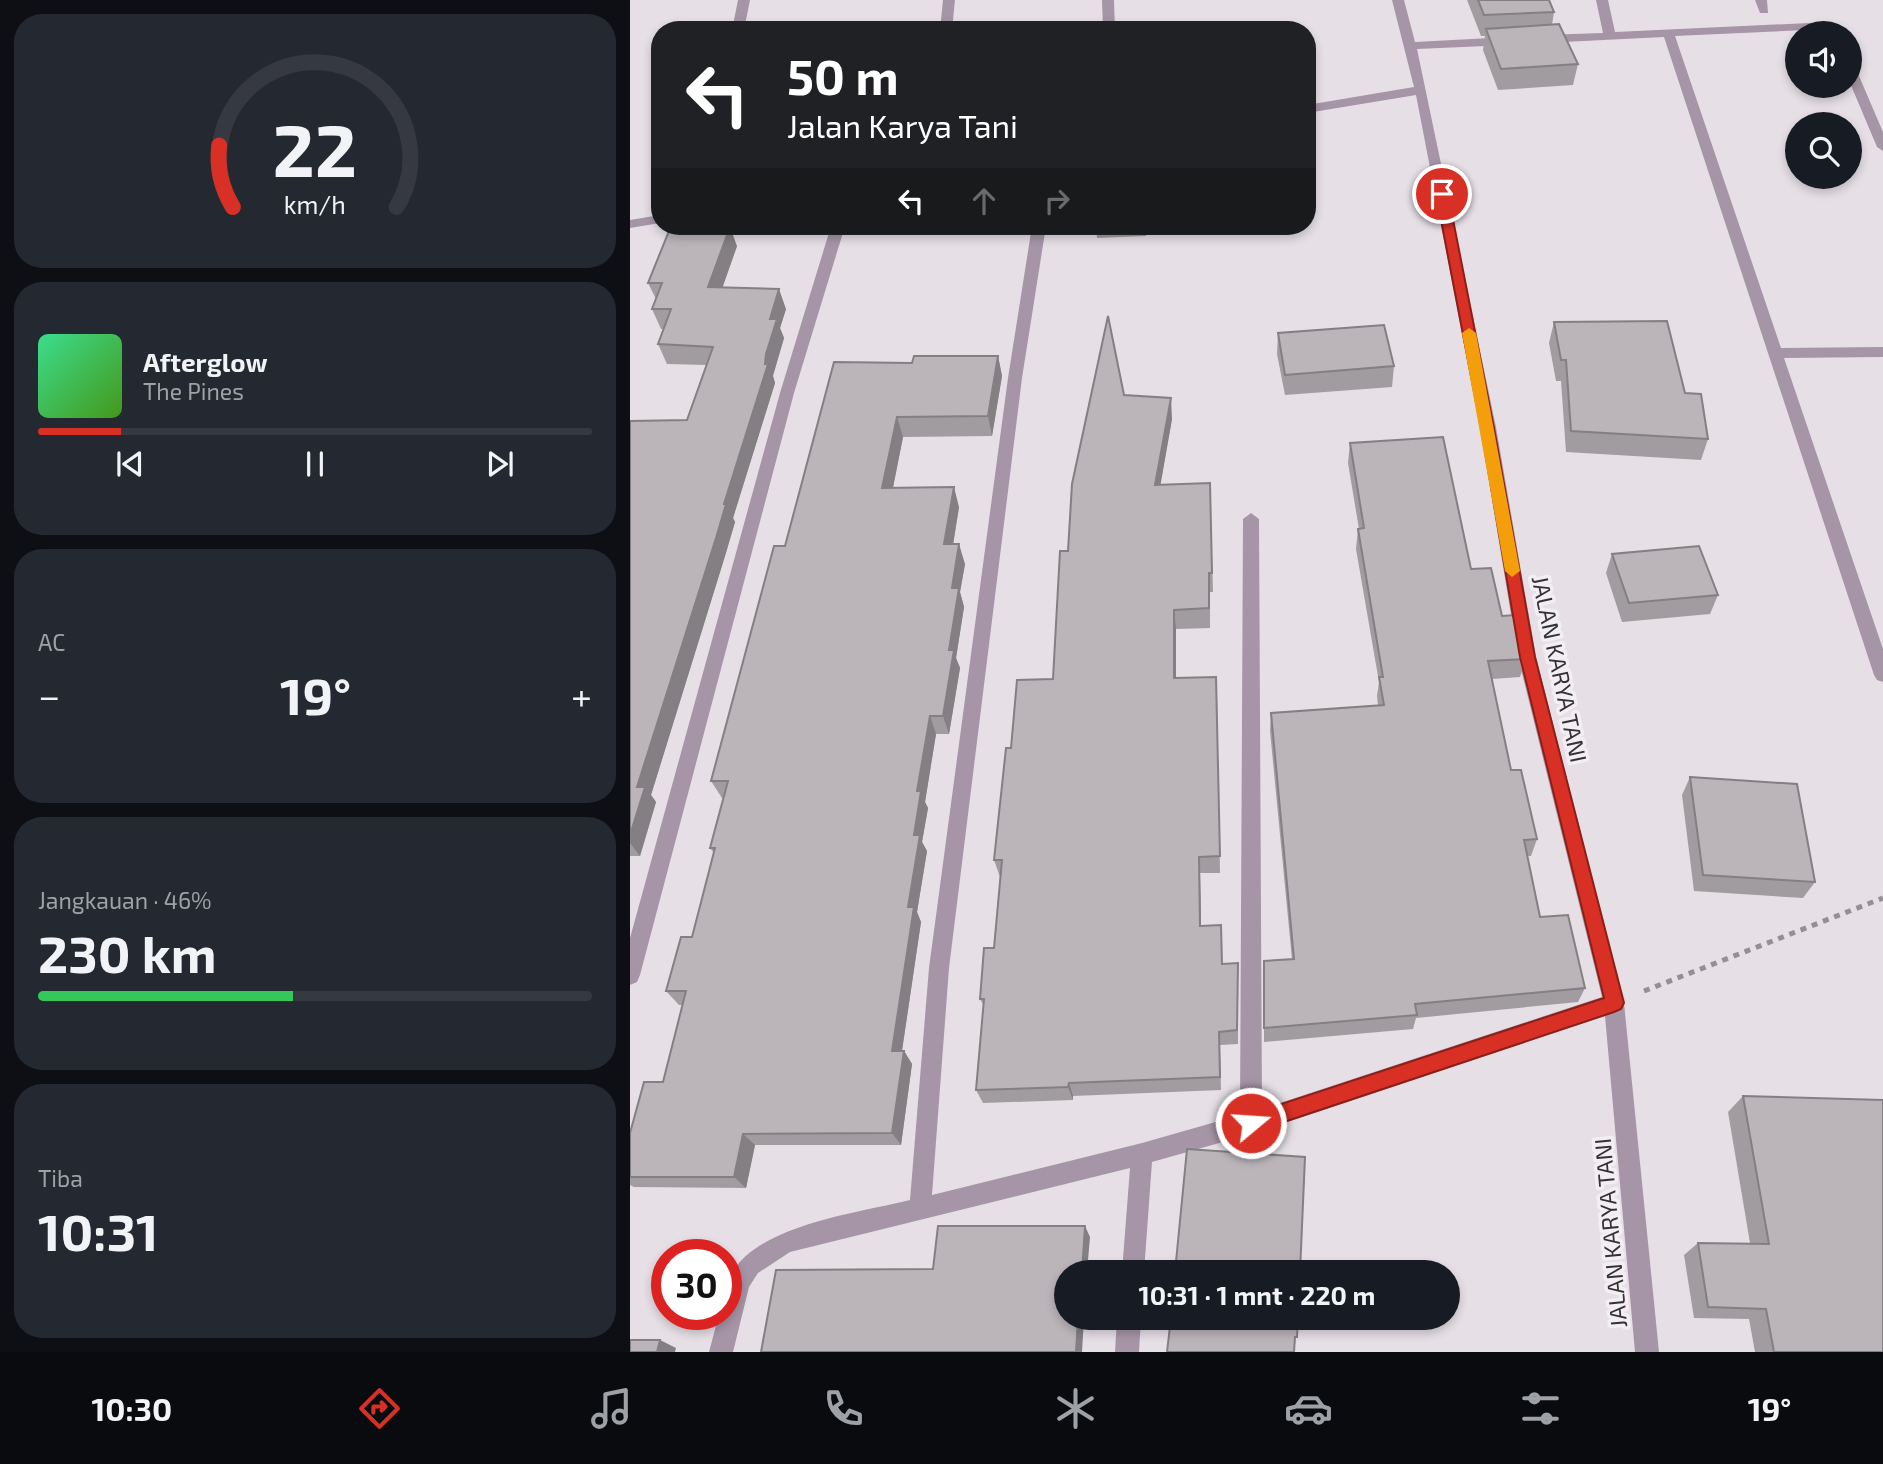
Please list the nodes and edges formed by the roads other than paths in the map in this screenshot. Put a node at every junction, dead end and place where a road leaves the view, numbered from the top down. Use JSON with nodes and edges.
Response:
{"nodes":[{"id":1,"x":744,"y":0,"type":"edge"},
{"id":2,"x":949,"y":0,"type":"edge"},
{"id":3,"x":1108,"y":0,"type":"edge"},
{"id":4,"x":1398,"y":0,"type":"edge"},
{"id":5,"x":1602,"y":0,"type":"edge"},
{"id":6,"x":740,"y":21,"type":"edge"},
{"id":7,"x":947,"y":21,"type":"edge"},
{"id":8,"x":1109,"y":21,"type":"edge"},
{"id":9,"x":1785,"y":27,"type":"edge"},
{"id":10,"x":1669,"y":35,"type":"junction"},
{"id":11,"x":1610,"y":36,"type":"junction"},
{"id":12,"x":1530,"y":40,"type":"edge"},
{"id":13,"x":1517,"y":41,"type":"edge"},
{"id":14,"x":1410,"y":46,"type":"junction"},
{"id":15,"x":1421,"y":90,"type":"junction"},
{"id":16,"x":1862,"y":97,"type":"edge"},
{"id":17,"x":1316,"y":108,"type":"edge"},
{"id":18,"x":1883,"y":147,"type":"edge"},
{"id":19,"x":651,"y":221,"type":"edge"},
{"id":20,"x":631,"y":226,"type":"edge"},
{"id":21,"x":835,"y":235,"type":"edge"},
{"id":22,"x":1038,"y":235,"type":"edge"},
{"id":23,"x":1883,"y":352,"type":"edge"},
{"id":24,"x":1775,"y":353,"type":"junction"},
{"id":25,"x":1251,"y":519,"type":"dead end"},
{"id":26,"x":1883,"y":675,"type":"edge"},
{"id":27,"x":630,"y":975,"type":"edge"},
{"id":28,"x":1614,"y":1003,"type":"junction"},
{"id":29,"x":1251,"y":1123,"type":"junction"},
{"id":30,"x":1142,"y":1154,"type":"junction"},
{"id":31,"x":920,"y":1208,"type":"junction"},
{"id":32,"x":1134,"y":1260,"type":"edge"},
{"id":33,"x":1128,"y":1330,"type":"edge"},
{"id":34,"x":721,"y":1352,"type":"edge"},
{"id":35,"x":1127,"y":1352,"type":"edge"},
{"id":36,"x":1647,"y":1352,"type":"edge"}],
"edges":[{"from":1,"to":6,"type":"street"},
{"from":2,"to":7,"type":"street"},
{"from":3,"to":8,"type":"street"},
{"from":4,"to":14,"type":"street","name":"JALAN KARYA TANI"},
{"from":5,"to":11,"type":"street"},
{"from":9,"to":10,"type":"street"},
{"from":10,"to":11,"type":"street"},
{"from":10,"to":24,"type":"street"},
{"from":11,"to":12,"type":"street"},
{"from":13,"to":14,"type":"street"},
{"from":14,"to":15,"type":"street","name":"JALAN KARYA TANI"},
{"from":15,"to":17,"type":"street"},
{"from":15,"to":28,"type":"street","name":"JALAN KARYA TANI"},
{"from":16,"to":18,"type":"street"},
{"from":19,"to":20,"type":"street"},
{"from":21,"to":27,"type":"street"},
{"from":22,"to":31,"type":"street"},
{"from":23,"to":24,"type":"street"},
{"from":24,"to":26,"type":"street"},
{"from":25,"to":29,"type":"street"},
{"from":28,"to":29,"type":"street"},
{"from":28,"to":36,"type":"street","name":"JALAN KARYA TANI"},
{"from":29,"to":30,"type":"street"},
{"from":30,"to":31,"type":"street"},
{"from":30,"to":32,"type":"street"},
{"from":31,"to":34,"type":"street"},
{"from":33,"to":35,"type":"street"}]}
